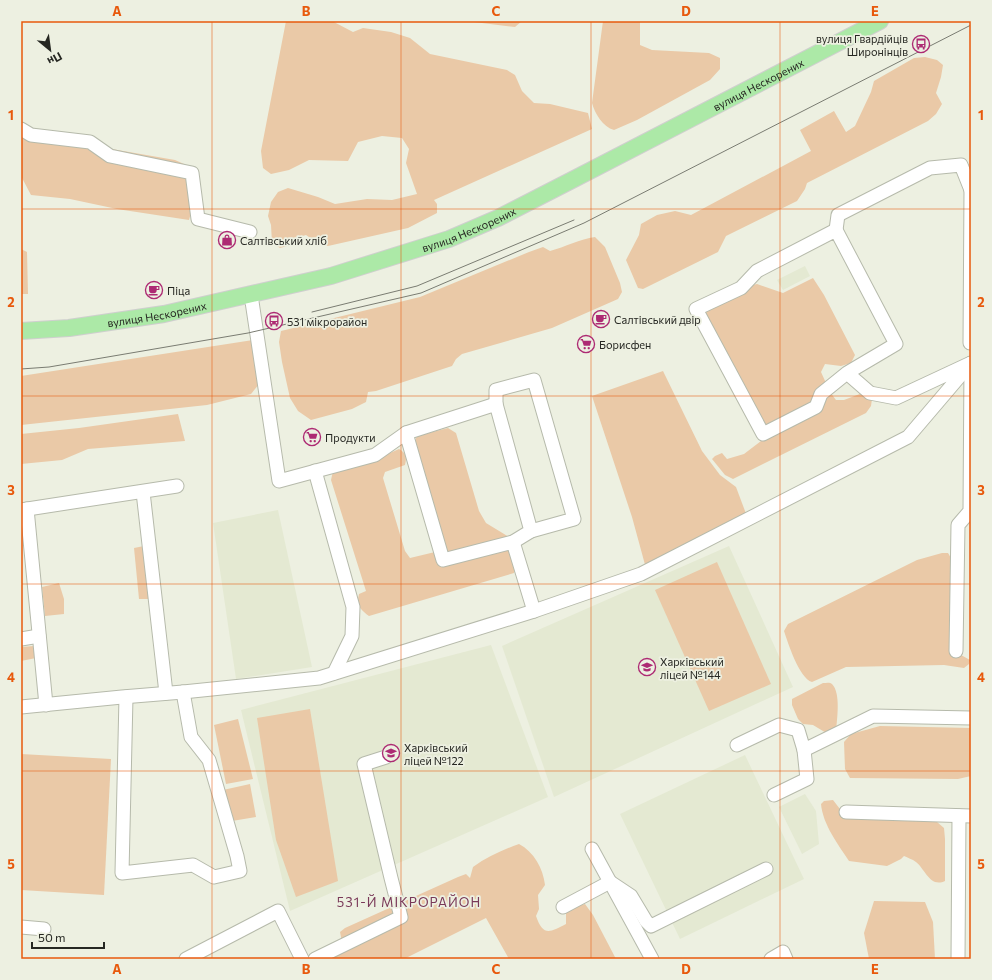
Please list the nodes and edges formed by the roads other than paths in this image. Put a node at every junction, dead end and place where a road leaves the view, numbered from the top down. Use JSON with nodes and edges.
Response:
{"nodes":[{"id":1,"x":877,"y":22,"type":"edge"},
{"id":2,"x":21,"y":129,"type":"edge"},
{"id":3,"x":971,"y":190,"type":"edge"},
{"id":4,"x":836,"y":230,"type":"junction"},
{"id":5,"x":250,"y":232,"type":"dead end"},
{"id":6,"x":251,"y":295,"type":"junction"},
{"id":7,"x":21,"y":331,"type":"edge"},
{"id":8,"x":970,"y":343,"type":"dead end"},
{"id":9,"x":971,"y":363,"type":"edge"},
{"id":10,"x":847,"y":373,"type":"junction"},
{"id":11,"x":496,"y":404,"type":"junction"},
{"id":12,"x":406,"y":433,"type":"junction"},
{"id":13,"x":315,"y":471,"type":"junction"},
{"id":14,"x":177,"y":486,"type":"dead end"},
{"id":15,"x":143,"y":492,"type":"junction"},
{"id":16,"x":24,"y":509,"type":"edge"},
{"id":17,"x":532,"y":531,"type":"junction"},
{"id":18,"x":513,"y":542,"type":"junction"},
{"id":19,"x":534,"y":611,"type":"junction"},
{"id":20,"x":39,"y":636,"type":"junction"},
{"id":21,"x":21,"y":639,"type":"edge"},
{"id":22,"x":956,"y":651,"type":"dead end"},
{"id":23,"x":334,"y":673,"type":"junction"},
{"id":24,"x":183,"y":692,"type":"junction"},
{"id":25,"x":166,"y":693,"type":"junction"},
{"id":26,"x":126,"y":697,"type":"junction"},
{"id":27,"x":46,"y":705,"type":"junction"},
{"id":28,"x":21,"y":707,"type":"edge"},
{"id":29,"x":971,"y":718,"type":"edge"},
{"id":30,"x":737,"y":745,"type":"dead end"},
{"id":31,"x":804,"y":750,"type":"junction"},
{"id":32,"x":386,"y":757,"type":"dead end"},
{"id":33,"x":774,"y":795,"type":"dead end"},
{"id":34,"x":846,"y":812,"type":"dead end"},
{"id":35,"x":965,"y":816,"type":"edge"},
{"id":36,"x":592,"y":849,"type":"dead end"},
{"id":37,"x":766,"y":869,"type":"dead end"},
{"id":38,"x":610,"y":882,"type":"junction"},
{"id":39,"x":563,"y":908,"type":"dead end"},
{"id":40,"x":21,"y":927,"type":"edge"},
{"id":41,"x":44,"y":929,"type":"dead end"},
{"id":42,"x":186,"y":959,"type":"edge"},
{"id":43,"x":302,"y":959,"type":"edge"},
{"id":44,"x":315,"y":959,"type":"edge"},
{"id":45,"x":652,"y":959,"type":"edge"},
{"id":46,"x":771,"y":959,"type":"edge"},
{"id":47,"x":786,"y":959,"type":"edge"},
{"id":48,"x":958,"y":959,"type":"edge"}],
"edges":[{"from":1,"to":6,"type":"main road","name":"вулиця Нескорених"},
{"from":2,"to":5,"type":"lane"},
{"from":3,"to":4,"type":"lane"},
{"from":3,"to":8,"type":"lane"},
{"from":4,"to":10,"type":"lane"},
{"from":4,"to":10,"type":"lane"},
{"from":6,"to":7,"type":"main road","name":"вулиця Нескорених"},
{"from":6,"to":13,"type":"lane"},
{"from":9,"to":10,"type":"lane"},
{"from":9,"to":19,"type":"lane"},
{"from":9,"to":22,"type":"lane"},
{"from":11,"to":12,"type":"lane"},
{"from":11,"to":17,"type":"lane"},
{"from":11,"to":17,"type":"lane"},
{"from":12,"to":13,"type":"lane"},
{"from":12,"to":18,"type":"lane"},
{"from":13,"to":23,"type":"lane"},
{"from":14,"to":15,"type":"lane"},
{"from":15,"to":16,"type":"lane"},
{"from":15,"to":25,"type":"lane"},
{"from":16,"to":20,"type":"lane"},
{"from":17,"to":18,"type":"lane"},
{"from":18,"to":19,"type":"lane"},
{"from":19,"to":23,"type":"lane"},
{"from":20,"to":21,"type":"lane"},
{"from":20,"to":27,"type":"lane"},
{"from":23,"to":24,"type":"lane"},
{"from":24,"to":25,"type":"lane"},
{"from":24,"to":26,"type":"lane"},
{"from":25,"to":26,"type":"lane"},
{"from":26,"to":27,"type":"lane"},
{"from":27,"to":28,"type":"lane"},
{"from":29,"to":31,"type":"lane"},
{"from":30,"to":31,"type":"lane"},
{"from":31,"to":33,"type":"lane"},
{"from":32,"to":44,"type":"lane"},
{"from":34,"to":35,"type":"lane"},
{"from":35,"to":48,"type":"lane"},
{"from":36,"to":38,"type":"lane"},
{"from":37,"to":38,"type":"lane"},
{"from":38,"to":39,"type":"lane"},
{"from":38,"to":45,"type":"lane"},
{"from":40,"to":41,"type":"lane"},
{"from":42,"to":43,"type":"lane"},
{"from":46,"to":47,"type":"lane"}]}
